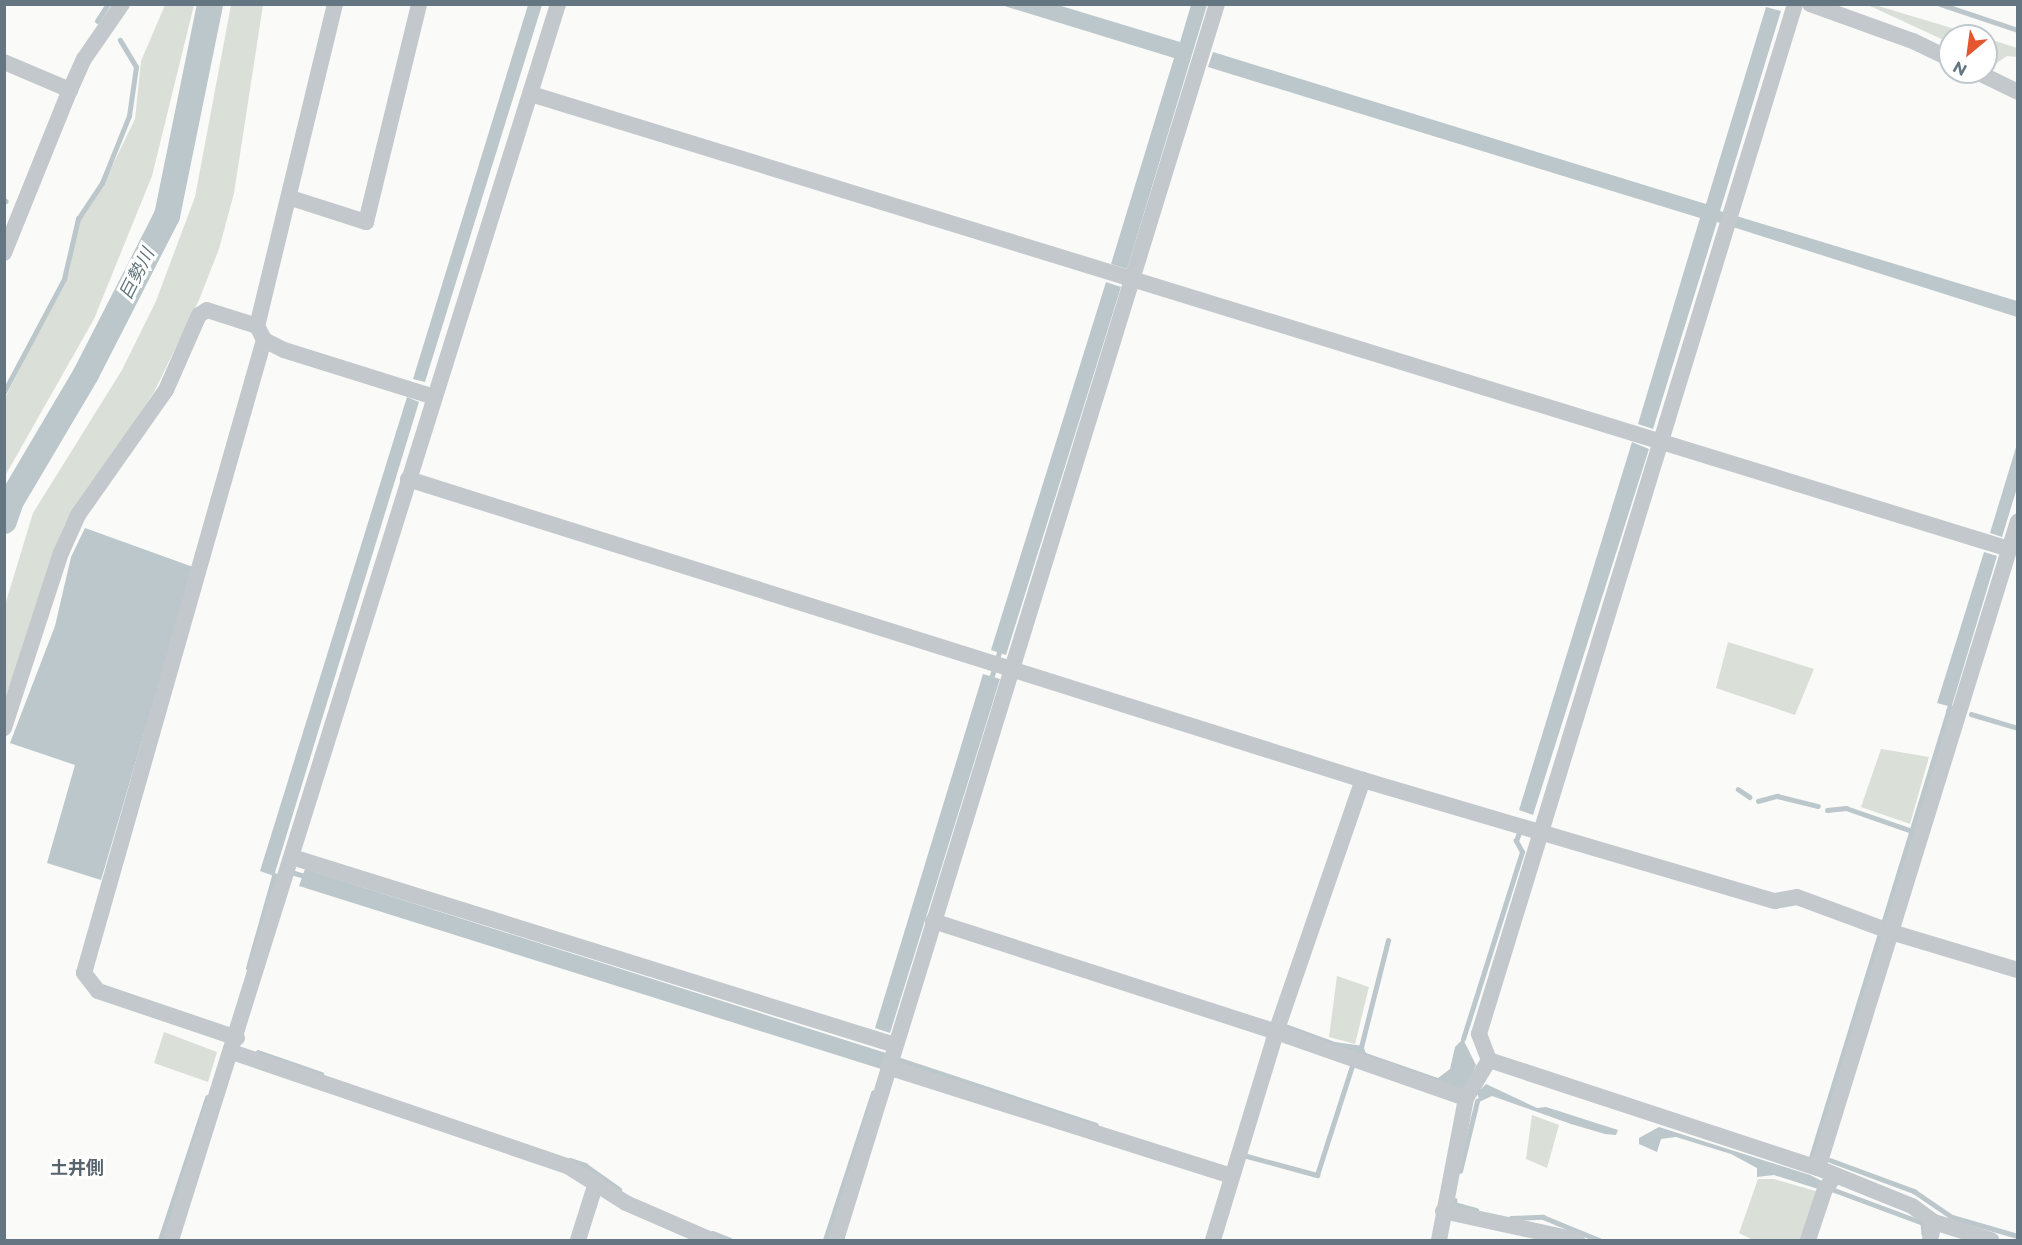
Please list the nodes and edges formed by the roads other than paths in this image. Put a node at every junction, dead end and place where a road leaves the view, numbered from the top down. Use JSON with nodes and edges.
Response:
{"nodes":[{"id":1,"x":122,"y":4,"type":"edge"},
{"id":2,"x":335,"y":4,"type":"edge"},
{"id":3,"x":419,"y":4,"type":"edge"},
{"id":4,"x":558,"y":4,"type":"edge"},
{"id":5,"x":1217,"y":4,"type":"edge"},
{"id":6,"x":1795,"y":4,"type":"edge"},
{"id":7,"x":1810,"y":4,"type":"edge"},
{"id":8,"x":1938,"y":53,"type":"edge"},
{"id":9,"x":4,"y":62,"type":"edge"},
{"id":10,"x":1998,"y":82,"type":"edge"},
{"id":11,"x":70,"y":90,"type":"junction"},
{"id":12,"x":2018,"y":92,"type":"edge"},
{"id":13,"x":531,"y":94,"type":"junction"},
{"id":14,"x":291,"y":198,"type":"junction"},
{"id":15,"x":4,"y":253,"type":"edge"},
{"id":16,"x":1122,"y":277,"type":"junction"},
{"id":17,"x":261,"y":333,"type":"junction"},
{"id":18,"x":422,"y":393,"type":"junction"},
{"id":19,"x":1649,"y":437,"type":"junction"},
{"id":20,"x":408,"y":479,"type":"junction"},
{"id":21,"x":2018,"y":521,"type":"edge"},
{"id":22,"x":1999,"y":546,"type":"junction"},
{"id":23,"x":1000,"y":668,"type":"junction"},
{"id":24,"x":4,"y":728,"type":"edge"},
{"id":25,"x":1363,"y":780,"type":"junction"},
{"id":26,"x":1527,"y":827,"type":"junction"},
{"id":27,"x":289,"y":867,"type":"junction"},
{"id":28,"x":933,"y":921,"type":"junction"},
{"id":29,"x":1884,"y":929,"type":"junction"},
{"id":30,"x":2018,"y":970,"type":"edge"},
{"id":31,"x":1276,"y":1032,"type":"junction"},
{"id":32,"x":884,"y":1042,"type":"junction"},
{"id":33,"x":234,"y":1045,"type":"junction"},
{"id":34,"x":1489,"y":1060,"type":"junction"},
{"id":35,"x":888,"y":1067,"type":"junction"},
{"id":36,"x":1467,"y":1098,"type":"junction"},
{"id":37,"x":1811,"y":1165,"type":"junction"},
{"id":38,"x":1232,"y":1176,"type":"junction"},
{"id":39,"x":596,"y":1183,"type":"junction"},
{"id":40,"x":1829,"y":1183,"type":"junction"},
{"id":41,"x":1443,"y":1210,"type":"junction"},
{"id":42,"x":1934,"y":1222,"type":"junction"},
{"id":43,"x":171,"y":1240,"type":"edge"},
{"id":44,"x":578,"y":1240,"type":"edge"},
{"id":45,"x":711,"y":1240,"type":"edge"},
{"id":46,"x":836,"y":1240,"type":"edge"},
{"id":47,"x":1213,"y":1240,"type":"edge"},
{"id":48,"x":1439,"y":1240,"type":"edge"},
{"id":49,"x":1577,"y":1240,"type":"edge"},
{"id":50,"x":1808,"y":1240,"type":"edge"},
{"id":51,"x":1930,"y":1240,"type":"edge"},
{"id":52,"x":1990,"y":1240,"type":"edge"}],
"edges":[{"from":1,"to":11,"type":"street"},
{"from":2,"to":14,"type":"street"},
{"from":3,"to":14,"type":"street"},
{"from":4,"to":13,"type":"street"},
{"from":5,"to":16,"type":"street"},
{"from":6,"to":19,"type":"street"},
{"from":7,"to":8,"type":"street"},
{"from":9,"to":11,"type":"street"},
{"from":10,"to":12,"type":"street"},
{"from":11,"to":15,"type":"street"},
{"from":13,"to":16,"type":"street"},
{"from":13,"to":18,"type":"street"},
{"from":14,"to":17,"type":"street"},
{"from":16,"to":19,"type":"street"},
{"from":16,"to":23,"type":"street"},
{"from":17,"to":18,"type":"street"},
{"from":17,"to":24,"type":"street"},
{"from":17,"to":33,"type":"street"},
{"from":18,"to":20,"type":"street"},
{"from":19,"to":22,"type":"street"},
{"from":19,"to":26,"type":"street"},
{"from":20,"to":23,"type":"street"},
{"from":20,"to":27,"type":"street"},
{"from":21,"to":22,"type":"street"},
{"from":22,"to":29,"type":"street"},
{"from":23,"to":25,"type":"street"},
{"from":23,"to":28,"type":"street"},
{"from":25,"to":26,"type":"street"},
{"from":25,"to":31,"type":"street"},
{"from":26,"to":29,"type":"street"},
{"from":26,"to":34,"type":"street"},
{"from":27,"to":32,"type":"street"},
{"from":27,"to":33,"type":"street"},
{"from":28,"to":31,"type":"street"},
{"from":28,"to":32,"type":"street"},
{"from":29,"to":30,"type":"street"},
{"from":29,"to":37,"type":"street"},
{"from":31,"to":36,"type":"street"},
{"from":31,"to":38,"type":"street"},
{"from":32,"to":35,"type":"street"},
{"from":33,"to":39,"type":"street"},
{"from":33,"to":43,"type":"street"},
{"from":34,"to":36,"type":"street"},
{"from":34,"to":37,"type":"street"},
{"from":35,"to":38,"type":"street"},
{"from":35,"to":46,"type":"street"},
{"from":36,"to":41,"type":"street"},
{"from":37,"to":40,"type":"street"},
{"from":38,"to":47,"type":"street"},
{"from":39,"to":44,"type":"street"},
{"from":39,"to":45,"type":"street"},
{"from":40,"to":42,"type":"street"},
{"from":40,"to":50,"type":"street"},
{"from":41,"to":48,"type":"street"},
{"from":41,"to":49,"type":"street"},
{"from":42,"to":51,"type":"street"},
{"from":42,"to":52,"type":"street"}]}
